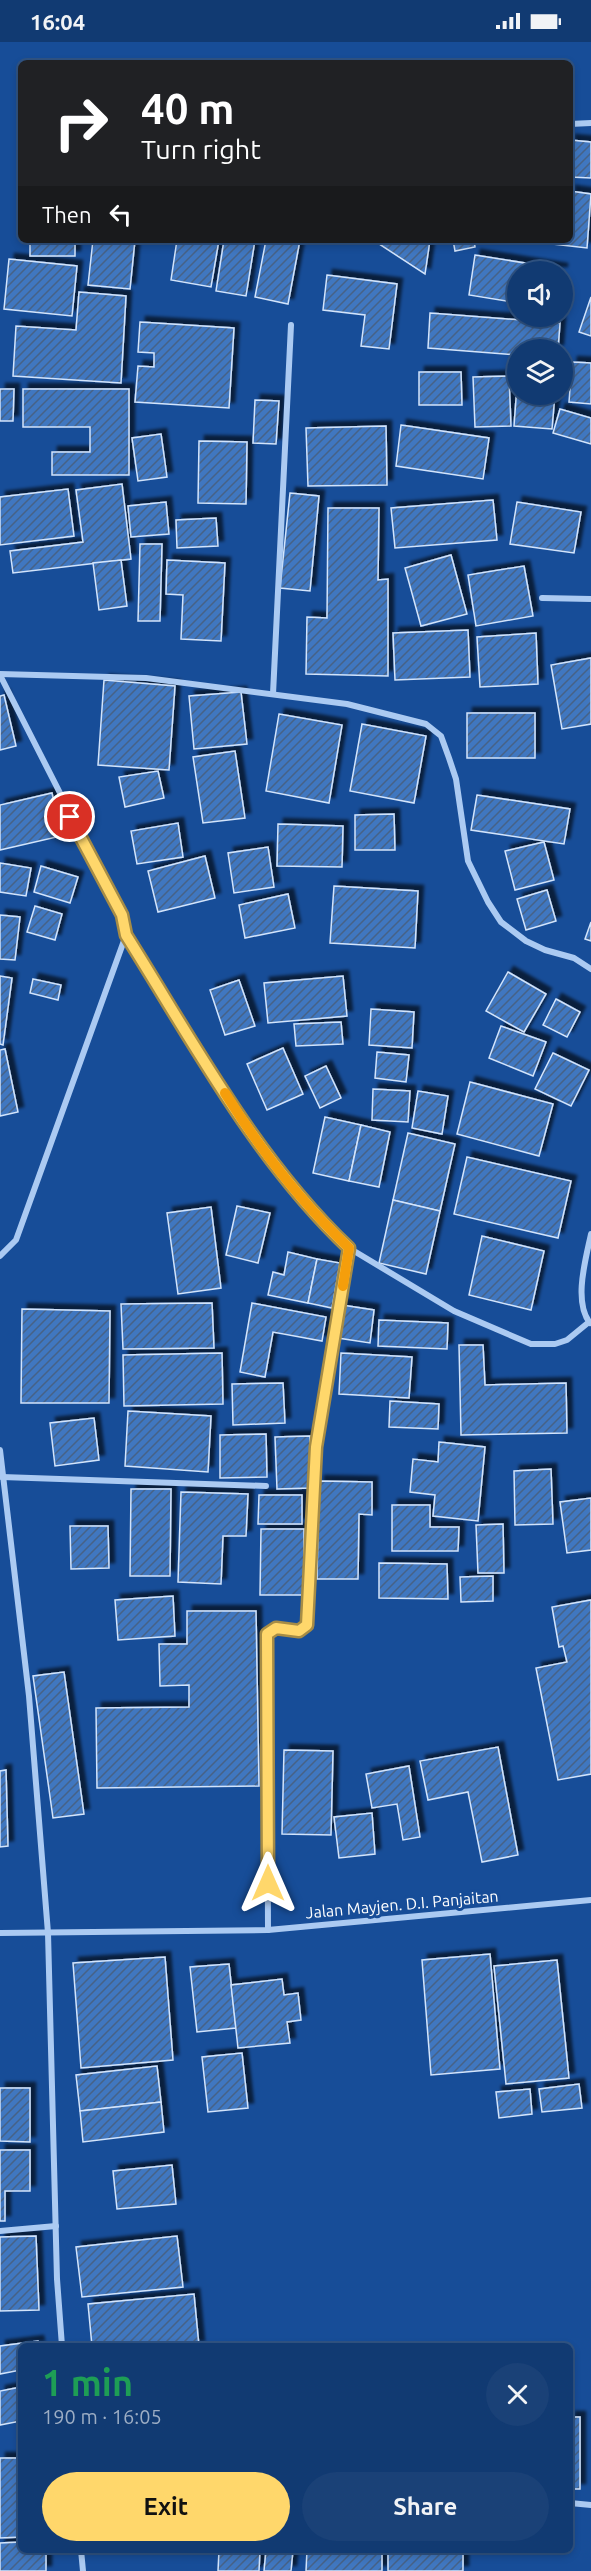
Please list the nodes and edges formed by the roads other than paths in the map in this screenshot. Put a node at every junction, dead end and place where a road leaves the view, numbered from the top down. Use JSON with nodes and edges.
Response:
{"nodes":[{"id":1,"x":591,"y":123,"type":"edge"},
{"id":2,"x":573,"y":124,"type":"edge"},
{"id":3,"x":291,"y":325,"type":"dead end"},
{"id":4,"x":542,"y":598,"type":"dead end"},
{"id":5,"x":591,"y":599,"type":"edge"},
{"id":6,"x":0,"y":674,"type":"edge"},
{"id":7,"x":273,"y":694,"type":"junction"},
{"id":8,"x":126,"y":935,"type":"junction"},
{"id":9,"x":591,"y":969,"type":"edge"},
{"id":10,"x":591,"y":1234,"type":"edge"},
{"id":11,"x":349,"y":1248,"type":"junction"},
{"id":12,"x":0,"y":1256,"type":"edge"},
{"id":13,"x":590,"y":1322,"type":"edge"},
{"id":14,"x":0,"y":1449,"type":"edge"},
{"id":15,"x":2,"y":1477,"type":"junction"},
{"id":16,"x":266,"y":1486,"type":"dead end"},
{"id":17,"x":591,"y":1900,"type":"edge"},
{"id":18,"x":268,"y":1930,"type":"junction"},
{"id":19,"x":0,"y":1933,"type":"edge"},
{"id":20,"x":48,"y":1933,"type":"junction"},
{"id":21,"x":56,"y":2226,"type":"junction"},
{"id":22,"x":0,"y":2232,"type":"edge"},
{"id":23,"x":62,"y":2343,"type":"edge"},
{"id":24,"x":573,"y":2503,"type":"edge"},
{"id":25,"x":591,"y":2505,"type":"edge"},
{"id":26,"x":81,"y":2553,"type":"edge"},
{"id":27,"x":83,"y":2571,"type":"edge"}],
"edges":[{"from":1,"to":2,"type":"street"},
{"from":3,"to":7,"type":"street"},
{"from":4,"to":5,"type":"street"},
{"from":6,"to":7,"type":"street"},
{"from":6,"to":8,"type":"street"},
{"from":7,"to":9,"type":"street"},
{"from":8,"to":11,"type":"street"},
{"from":8,"to":12,"type":"street"},
{"from":10,"to":13,"type":"street"},
{"from":11,"to":13,"type":"street"},
{"from":11,"to":18,"type":"street"},
{"from":14,"to":15,"type":"street"},
{"from":15,"to":16,"type":"street"},
{"from":15,"to":20,"type":"street"},
{"from":17,"to":18,"type":"street","name":"Jalan Mayjen. D.I. Panjaitan"},
{"from":18,"to":20,"type":"street","name":"Jalan Mayjen. D.I. Panjaitan"},
{"from":19,"to":20,"type":"street","name":"Jalan Mayjen. D.I. Panjaitan"},
{"from":20,"to":21,"type":"street"},
{"from":21,"to":22,"type":"street"},
{"from":21,"to":23,"type":"street"},
{"from":24,"to":25,"type":"street"},
{"from":26,"to":27,"type":"street"}]}
